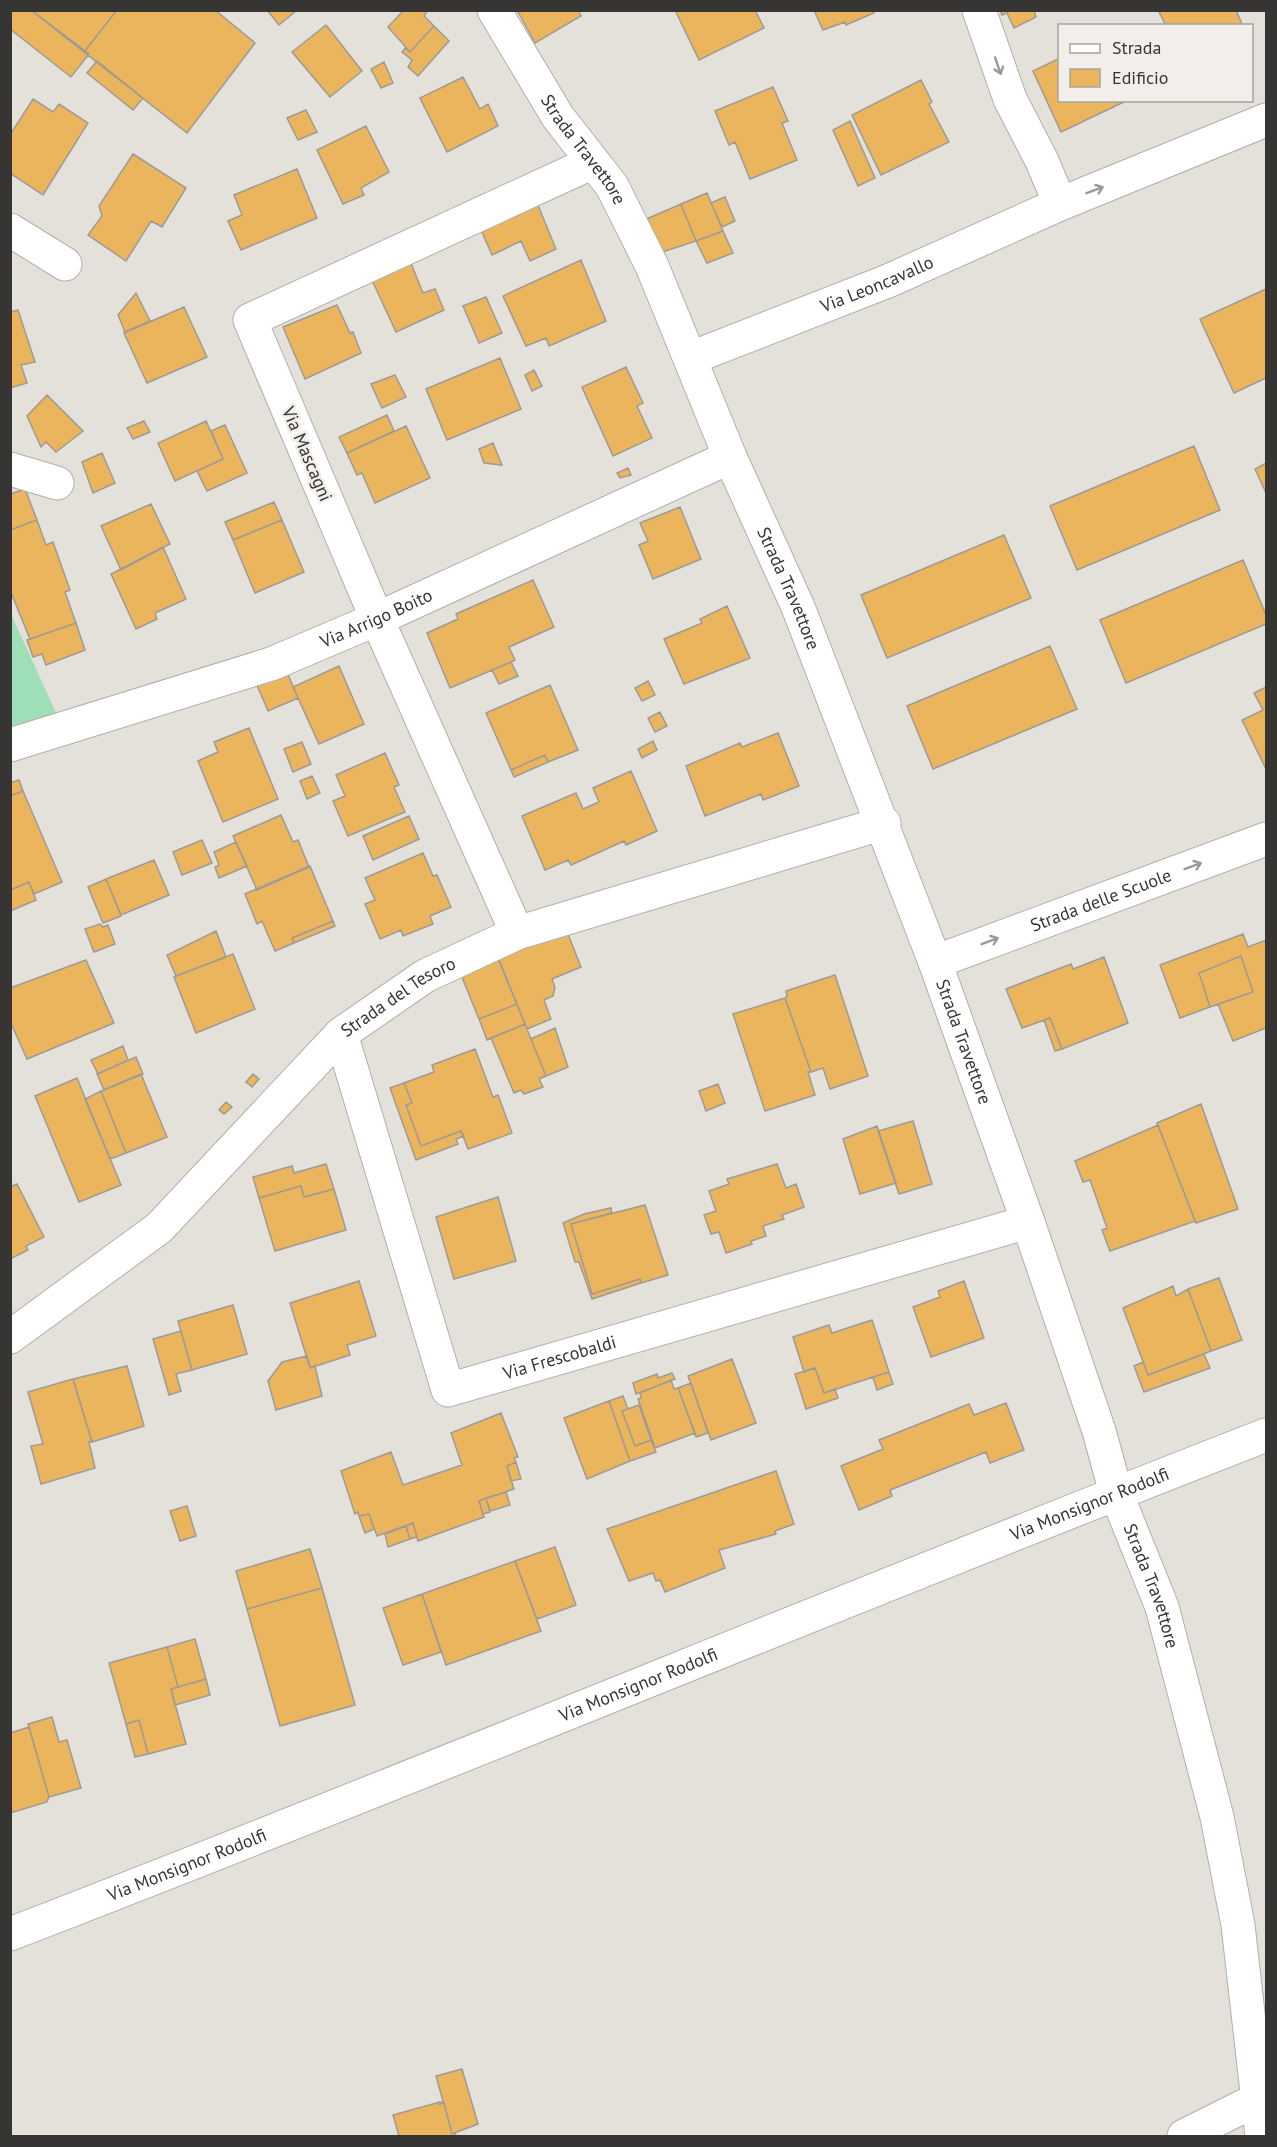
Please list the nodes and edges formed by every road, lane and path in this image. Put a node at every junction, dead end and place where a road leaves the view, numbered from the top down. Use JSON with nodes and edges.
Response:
{"nodes":[{"id":1,"x":494,"y":10,"type":"edge"},
{"id":2,"x":979,"y":10,"type":"edge"},
{"id":3,"x":1266,"y":120,"type":"edge"},
{"id":4,"x":592,"y":162,"type":"junction"},
{"id":5,"x":1060,"y":204,"type":"junction"},
{"id":6,"x":10,"y":230,"type":"edge"},
{"id":7,"x":64,"y":264,"type":"dead end"},
{"id":8,"x":691,"y":358,"type":"junction"},
{"id":9,"x":730,"y":457,"type":"junction"},
{"id":10,"x":10,"y":469,"type":"edge"},
{"id":11,"x":57,"y":483,"type":"dead end"},
{"id":12,"x":377,"y":619,"type":"junction"},
{"id":13,"x":10,"y":745,"type":"edge"},
{"id":14,"x":884,"y":823,"type":"junction"},
{"id":15,"x":1266,"y":839,"type":"edge"},
{"id":16,"x":518,"y":933,"type":"junction"},
{"id":17,"x":935,"y":962,"type":"junction"},
{"id":18,"x":341,"y":1034,"type":"junction"},
{"id":19,"x":1028,"y":1222,"type":"junction"},
{"id":20,"x":10,"y":1337,"type":"edge"},
{"id":21,"x":1266,"y":1435,"type":"edge"},
{"id":22,"x":1116,"y":1493,"type":"junction"},
{"id":23,"x":10,"y":1934,"type":"edge"},
{"id":24,"x":1258,"y":2099,"type":"junction"},
{"id":25,"x":1184,"y":2136,"type":"edge"},
{"id":26,"x":1262,"y":2136,"type":"edge"}],
"edges":[{"from":1,"to":4,"type":"street","name":"Strada Travettore"},
{"from":2,"to":5,"type":"street","one_way":true},
{"from":5,"to":3,"type":"street","name":"Via Leoncavallo","one_way":true},
{"from":4,"to":8,"type":"street","name":"Strada Travettore"},
{"from":4,"to":12,"type":"street","name":"Via Mascagni"},
{"from":5,"to":8,"type":"street","name":"Via Leoncavallo"},
{"from":6,"to":7,"type":"street"},
{"from":8,"to":9,"type":"street","name":"Strada Travettore"},
{"from":9,"to":12,"type":"street","name":"Via Arrigo Boito"},
{"from":9,"to":14,"type":"street","name":"Strada Travettore"},
{"from":10,"to":11,"type":"street"},
{"from":12,"to":13,"type":"street","name":"Via Arrigo Boito"},
{"from":12,"to":16,"type":"street","name":"Via Mascagni"},
{"from":14,"to":16,"type":"street","name":"Strada del Tesoro"},
{"from":14,"to":17,"type":"street","name":"Strada Travettore"},
{"from":17,"to":15,"type":"street","name":"Strada delle Scuole","one_way":true},
{"from":16,"to":18,"type":"street","name":"Strada del Tesoro"},
{"from":17,"to":19,"type":"street","name":"Strada Travettore"},
{"from":18,"to":19,"type":"street","name":"Via Frescobaldi"},
{"from":18,"to":20,"type":"street","name":"Strada del Tesoro"},
{"from":19,"to":22,"type":"street","name":"Strada Travettore"},
{"from":21,"to":22,"type":"street","name":"Via Monsignor Rodolfi"},
{"from":22,"to":23,"type":"street","name":"Via Monsignor Rodolfi"},
{"from":22,"to":24,"type":"street","name":"Strada Travettore"},
{"from":24,"to":25,"type":"street"},
{"from":24,"to":26,"type":"street","name":"Strada Travettore"}]}
